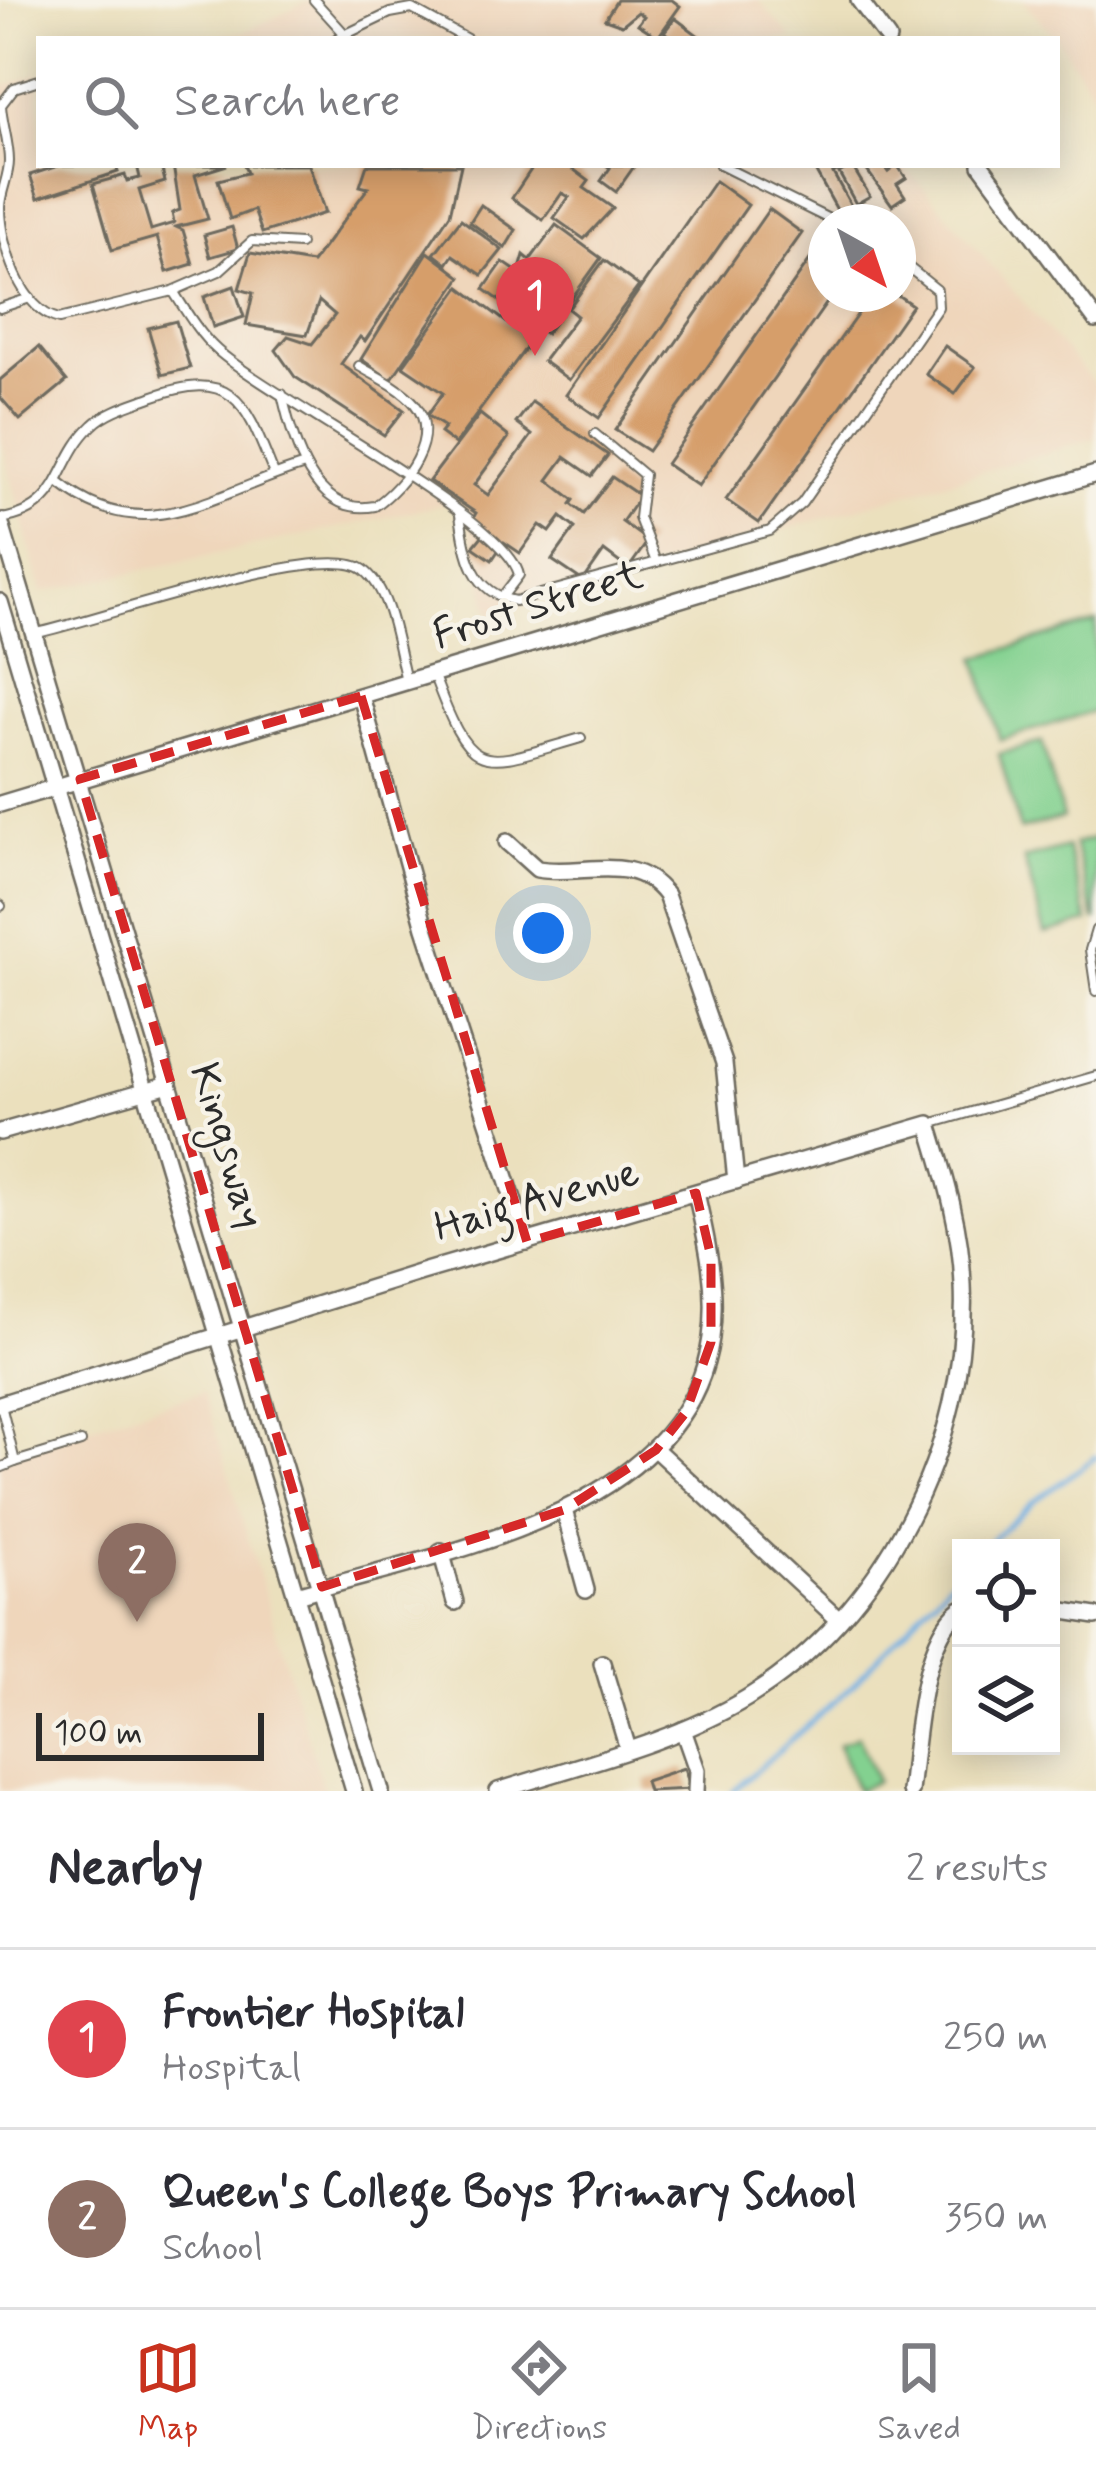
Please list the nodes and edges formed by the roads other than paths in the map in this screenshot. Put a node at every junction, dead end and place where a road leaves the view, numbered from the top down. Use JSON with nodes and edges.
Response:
{"nodes":[{"id":1,"x":314,"y":0,"type":"edge"},
{"id":2,"x":859,"y":0,"type":"edge"},
{"id":3,"x":339,"y":35,"type":"edge"},
{"id":4,"x":462,"y":36,"type":"edge"},
{"id":5,"x":886,"y":36,"type":"edge"},
{"id":6,"x":36,"y":81,"type":"edge"},
{"id":7,"x":726,"y":168,"type":"edge"},
{"id":8,"x":984,"y":168,"type":"edge"},
{"id":9,"x":808,"y":209,"type":"edge"},
{"id":10,"x":300,"y":244,"type":"dead end"},
{"id":11,"x":5,"y":256,"type":"edge"},
{"id":12,"x":916,"y":273,"type":"edge"},
{"id":13,"x":173,"y":291,"type":"junction"},
{"id":14,"x":30,"y":298,"type":"junction"},
{"id":15,"x":0,"y":308,"type":"edge"},
{"id":16,"x":1096,"y":320,"type":"edge"},
{"id":17,"x":359,"y":366,"type":"dead end"},
{"id":18,"x":281,"y":392,"type":"junction"},
{"id":19,"x":596,"y":434,"type":"dead end"},
{"id":20,"x":305,"y":465,"type":"junction"},
{"id":21,"x":1096,"y":474,"type":"edge"},
{"id":22,"x":274,"y":475,"type":"junction"},
{"id":23,"x":407,"y":475,"type":"junction"},
{"id":24,"x":58,"y":482,"type":"junction"},
{"id":25,"x":460,"y":515,"type":"junction"},
{"id":26,"x":0,"y":520,"type":"edge"},
{"id":27,"x":656,"y":562,"type":"junction"},
{"id":28,"x":501,"y":598,"type":"junction"},
{"id":29,"x":0,"y":602,"type":"edge"},
{"id":30,"x":35,"y":634,"type":"junction"},
{"id":31,"x":434,"y":675,"type":"junction"},
{"id":32,"x":407,"y":682,"type":"junction"},
{"id":33,"x":361,"y":696,"type":"junction"},
{"id":34,"x":581,"y":738,"type":"dead end"},
{"id":35,"x":80,"y":779,"type":"junction"},
{"id":36,"x":56,"y":788,"type":"junction"},
{"id":37,"x":0,"y":804,"type":"edge"},
{"id":38,"x":507,"y":842,"type":"dead end"},
{"id":39,"x":1096,"y":930,"type":"edge"},
{"id":40,"x":1096,"y":991,"type":"edge"},
{"id":41,"x":1096,"y":1076,"type":"edge"},
{"id":42,"x":169,"y":1084,"type":"junction"},
{"id":43,"x":147,"y":1091,"type":"junction"},
{"id":44,"x":929,"y":1124,"type":"junction"},
{"id":45,"x":0,"y":1132,"type":"edge"},
{"id":46,"x":736,"y":1181,"type":"junction"},
{"id":47,"x":696,"y":1192,"type":"junction"},
{"id":48,"x":527,"y":1242,"type":"junction"},
{"id":49,"x":243,"y":1330,"type":"junction"},
{"id":50,"x":219,"y":1338,"type":"junction"},
{"id":51,"x":0,"y":1404,"type":"edge"},
{"id":52,"x":81,"y":1442,"type":"dead end"},
{"id":53,"x":656,"y":1450,"type":"junction"},
{"id":54,"x":15,"y":1462,"type":"junction"},
{"id":55,"x":0,"y":1468,"type":"edge"},
{"id":56,"x":565,"y":1510,"type":"junction"},
{"id":57,"x":441,"y":1551,"type":"junction"},
{"id":58,"x":322,"y":1587,"type":"junction"},
{"id":59,"x":586,"y":1590,"type":"dead end"},
{"id":60,"x":297,"y":1595,"type":"junction"},
{"id":61,"x":455,"y":1602,"type":"dead end"},
{"id":62,"x":1060,"y":1610,"type":"edge"},
{"id":63,"x":1096,"y":1616,"type":"edge"},
{"id":64,"x":838,"y":1620,"type":"junction"},
{"id":65,"x":952,"y":1621,"type":"edge"},
{"id":66,"x":602,"y":1663,"type":"dead end"},
{"id":67,"x":683,"y":1730,"type":"junction"},
{"id":68,"x":628,"y":1749,"type":"junction"},
{"id":69,"x":354,"y":1791,"type":"edge"},
{"id":70,"x":381,"y":1791,"type":"edge"},
{"id":71,"x":498,"y":1791,"type":"edge"},
{"id":72,"x":696,"y":1791,"type":"edge"},
{"id":73,"x":910,"y":1791,"type":"edge"}],
"edges":[{"from":1,"to":3,"type":"lane"},
{"from":2,"to":5,"type":"street"},
{"from":3,"to":4,"type":"lane"},
{"from":6,"to":11,"type":"lane"},
{"from":7,"to":9,"type":"lane"},
{"from":8,"to":16,"type":"street"},
{"from":10,"to":13,"type":"lane"},
{"from":11,"to":14,"type":"lane"},
{"from":12,"to":27,"type":"lane"},
{"from":13,"to":14,"type":"lane"},
{"from":13,"to":18,"type":"lane"},
{"from":14,"to":15,"type":"lane"},
{"from":17,"to":23,"type":"lane"},
{"from":18,"to":20,"type":"lane"},
{"from":18,"to":23,"type":"lane"},
{"from":19,"to":27,"type":"lane"},
{"from":20,"to":22,"type":"lane"},
{"from":20,"to":23,"type":"lane"},
{"from":21,"to":31,"type":"street","name":"Frost Street"},
{"from":22,"to":24,"type":"lane"},
{"from":22,"to":24,"type":"lane"},
{"from":23,"to":25,"type":"lane"},
{"from":24,"to":26,"type":"lane"},
{"from":25,"to":28,"type":"lane"},
{"from":25,"to":28,"type":"lane"},
{"from":26,"to":30,"type":"street","name":"Kingsway"},
{"from":27,"to":28,"type":"lane"},
{"from":29,"to":36,"type":"street","name":"Kingsway"},
{"from":30,"to":32,"type":"lane"},
{"from":30,"to":35,"type":"street","name":"Kingsway"},
{"from":31,"to":32,"type":"street","name":"Frost Street"},
{"from":31,"to":34,"type":"lane"},
{"from":32,"to":33,"type":"street","name":"Frost Street"},
{"from":33,"to":35,"type":"street","name":"Frost Street"},
{"from":33,"to":48,"type":"street"},
{"from":35,"to":36,"type":"street","name":"Frost Street"},
{"from":35,"to":42,"type":"street","name":"Kingsway"},
{"from":36,"to":37,"type":"street","name":"Frost Street"},
{"from":36,"to":43,"type":"street","name":"Kingsway"},
{"from":38,"to":46,"type":"street"},
{"from":39,"to":40,"type":"lane"},
{"from":41,"to":44,"type":"lane","name":"Haig Avenue"},
{"from":42,"to":43,"type":"street"},
{"from":42,"to":49,"type":"street","name":"Kingsway"},
{"from":43,"to":45,"type":"street"},
{"from":43,"to":50,"type":"street","name":"Kingsway"},
{"from":44,"to":46,"type":"street","name":"Haig Avenue"},
{"from":44,"to":64,"type":"street"},
{"from":46,"to":47,"type":"street","name":"Haig Avenue"},
{"from":47,"to":48,"type":"street","name":"Haig Avenue"},
{"from":47,"to":53,"type":"street"},
{"from":48,"to":49,"type":"street","name":"Haig Avenue"},
{"from":49,"to":50,"type":"street","name":"Haig Avenue"},
{"from":49,"to":58,"type":"street","name":"Kingsway"},
{"from":50,"to":51,"type":"street","name":"Haig Avenue"},
{"from":50,"to":60,"type":"street","name":"Kingsway"},
{"from":51,"to":54,"type":"lane"},
{"from":52,"to":54,"type":"lane"},
{"from":53,"to":56,"type":"street"},
{"from":53,"to":64,"type":"street"},
{"from":54,"to":55,"type":"lane"},
{"from":56,"to":57,"type":"street"},
{"from":56,"to":59,"type":"street"},
{"from":57,"to":58,"type":"street"},
{"from":57,"to":61,"type":"street"},
{"from":58,"to":60,"type":"street"},
{"from":58,"to":70,"type":"street","name":"Kingsway"},
{"from":60,"to":69,"type":"street","name":"Kingsway"},
{"from":62,"to":63,"type":"street"},
{"from":64,"to":67,"type":"street"},
{"from":65,"to":73,"type":"street"},
{"from":66,"to":68,"type":"street"},
{"from":67,"to":68,"type":"street"},
{"from":67,"to":72,"type":"street"},
{"from":68,"to":71,"type":"street"}]}
